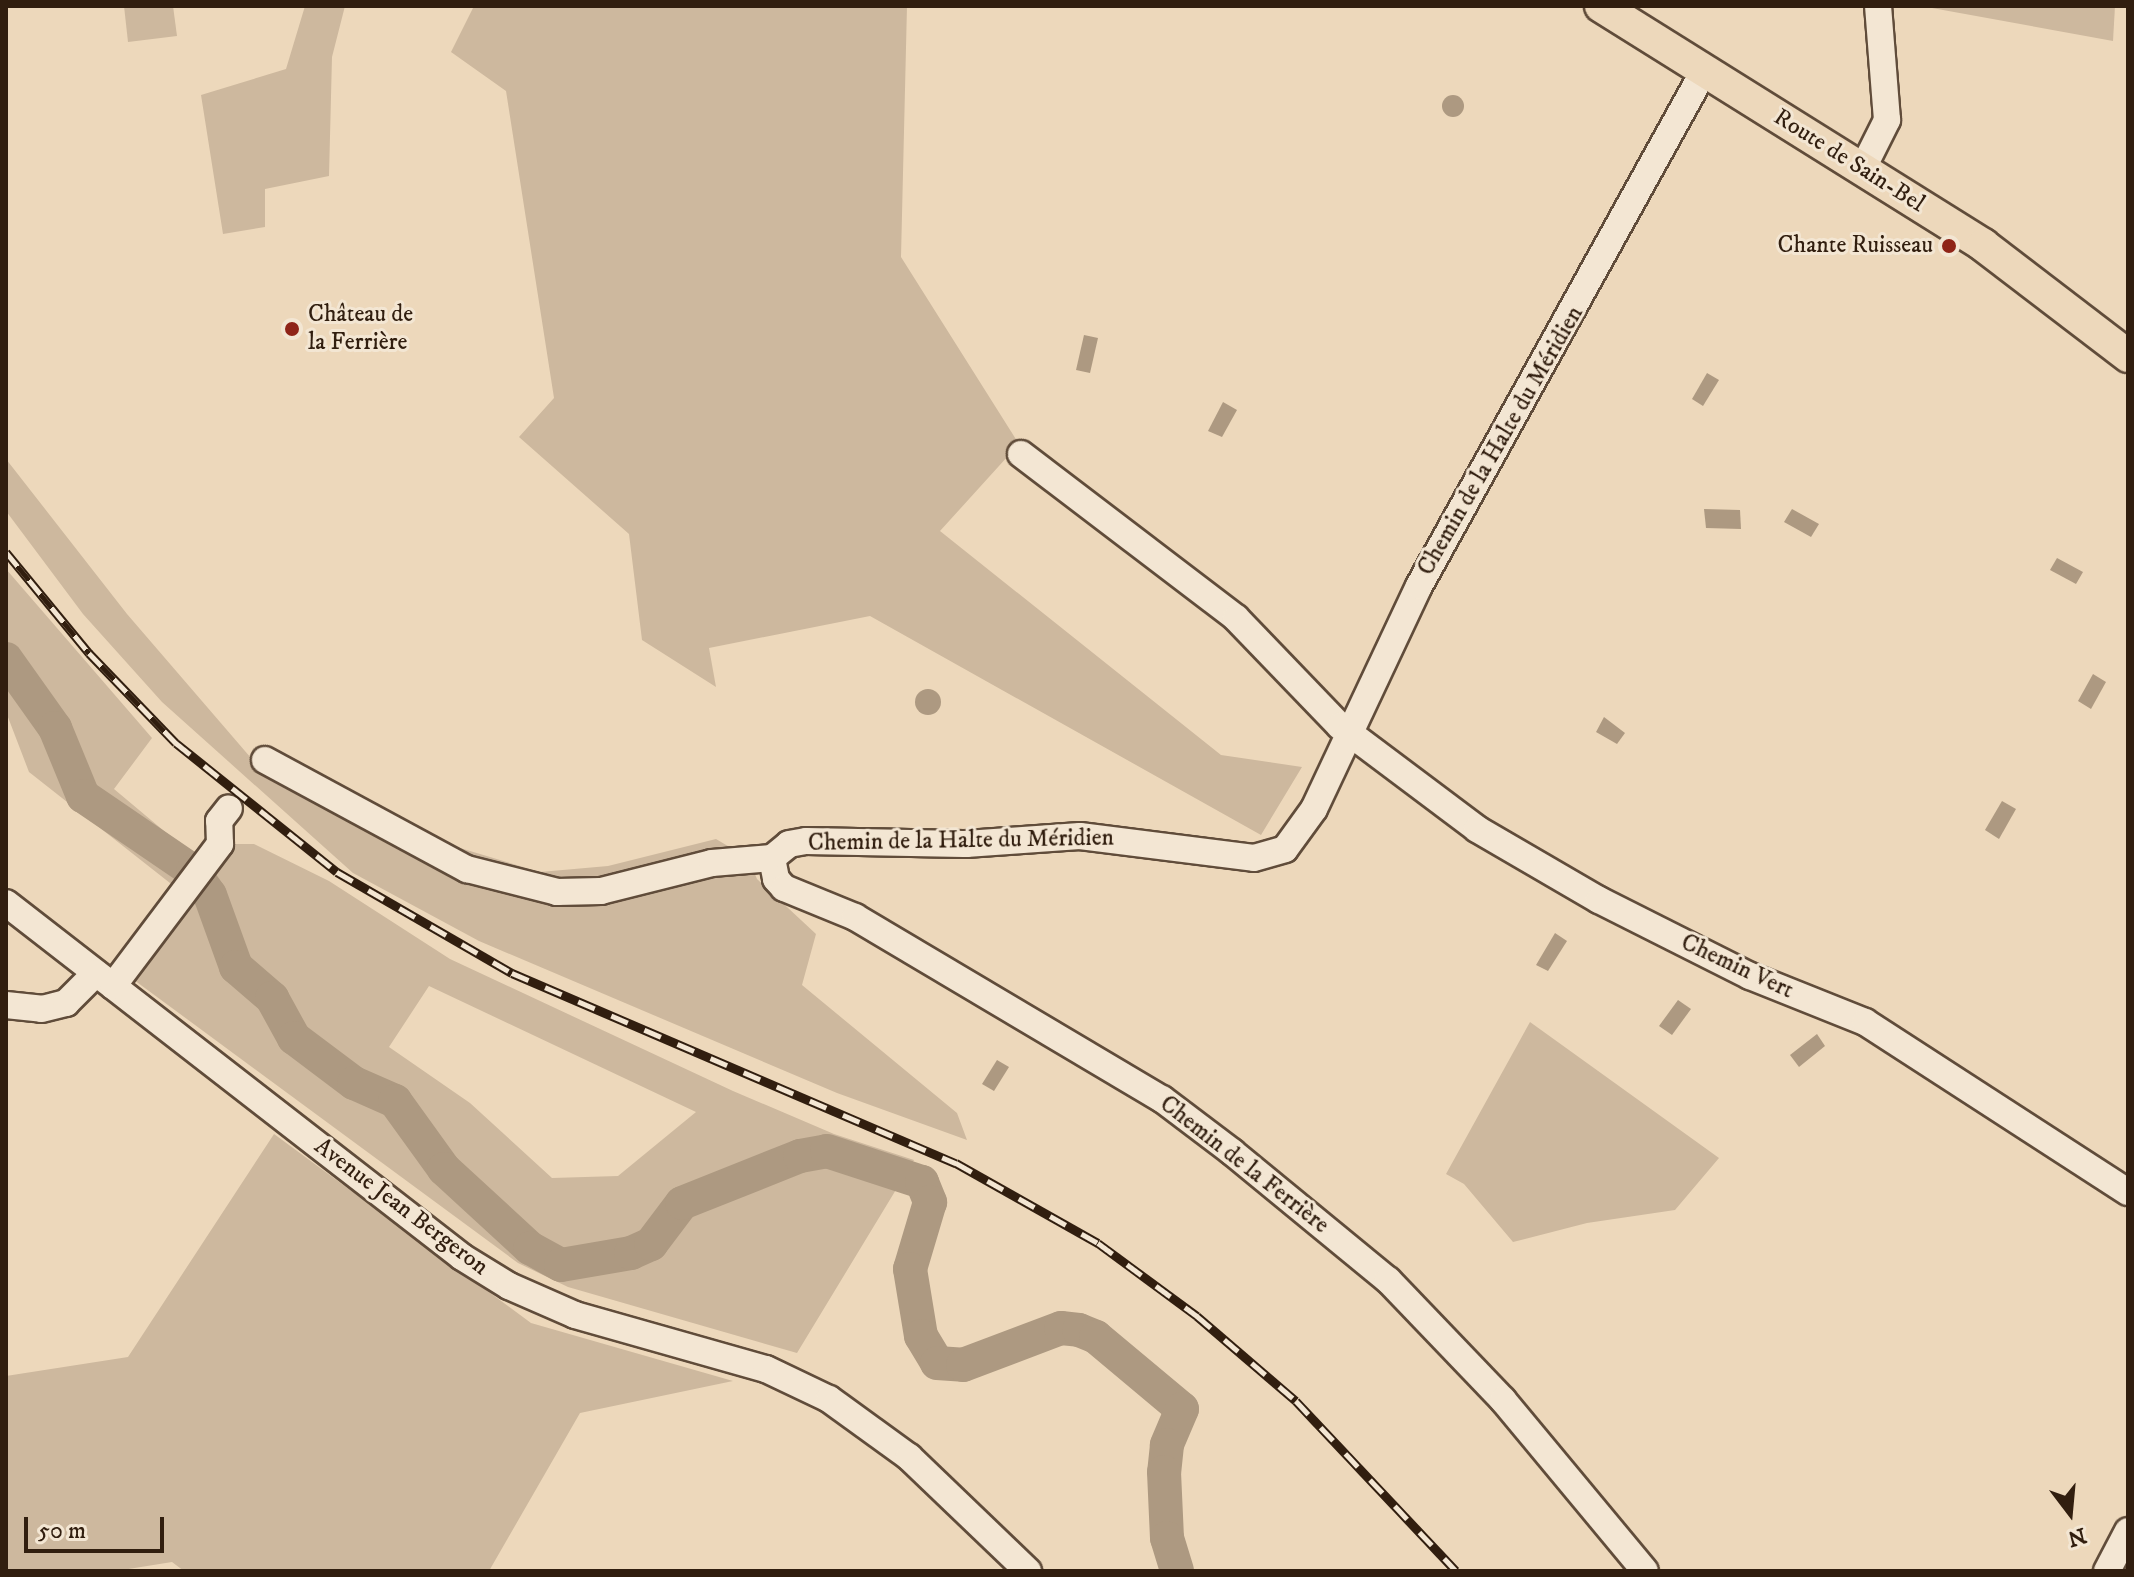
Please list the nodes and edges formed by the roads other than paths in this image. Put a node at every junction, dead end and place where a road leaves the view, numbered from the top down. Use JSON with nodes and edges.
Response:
{"nodes":[{"id":1,"x":1601,"y":6,"type":"edge"},
{"id":2,"x":1878,"y":6,"type":"edge"},
{"id":3,"x":1704,"y":71,"type":"junction"},
{"id":4,"x":1863,"y":168,"type":"junction"},
{"id":5,"x":2128,"y":356,"type":"edge"},
{"id":6,"x":1021,"y":454,"type":"dead end"},
{"id":7,"x":1352,"y":732,"type":"junction"},
{"id":8,"x":265,"y":760,"type":"dead end"},
{"id":9,"x":229,"y":808,"type":"dead end"},
{"id":10,"x":772,"y":858,"type":"junction"},
{"id":11,"x":6,"y":903,"type":"edge"},
{"id":12,"x":104,"y":979,"type":"junction"},
{"id":13,"x":6,"y":1005,"type":"edge"},
{"id":14,"x":2128,"y":1192,"type":"edge"},
{"id":15,"x":2128,"y":1531,"type":"edge"},
{"id":16,"x":1028,"y":1571,"type":"edge"},
{"id":17,"x":1645,"y":1571,"type":"edge"},
{"id":18,"x":2107,"y":1571,"type":"edge"}],
"edges":[{"from":1,"to":3,"type":"main road","name":"Route de Sain-Bel"},
{"from":2,"to":4,"type":"street"},
{"from":3,"to":4,"type":"main road","name":"Route de Sain-Bel"},
{"from":3,"to":7,"type":"street","name":"Chemin de la Halte du Méridien"},
{"from":4,"to":5,"type":"main road","name":"Route de Sain-Bel"},
{"from":6,"to":7,"type":"street","name":"Chemin Vert"},
{"from":7,"to":10,"type":"street","name":"Chemin de la Halte du Méridien"},
{"from":7,"to":14,"type":"street","name":"Chemin Vert"},
{"from":8,"to":10,"type":"street","name":"Chemin de la Halte du Méridien"},
{"from":9,"to":12,"type":"street"},
{"from":10,"to":17,"type":"street","name":"Chemin de la Ferrière"},
{"from":11,"to":12,"type":"street","name":"Avenue Jean Bergeron"},
{"from":12,"to":13,"type":"street"},
{"from":12,"to":16,"type":"street","name":"Avenue Jean Bergeron"},
{"from":15,"to":18,"type":"street"}]}
